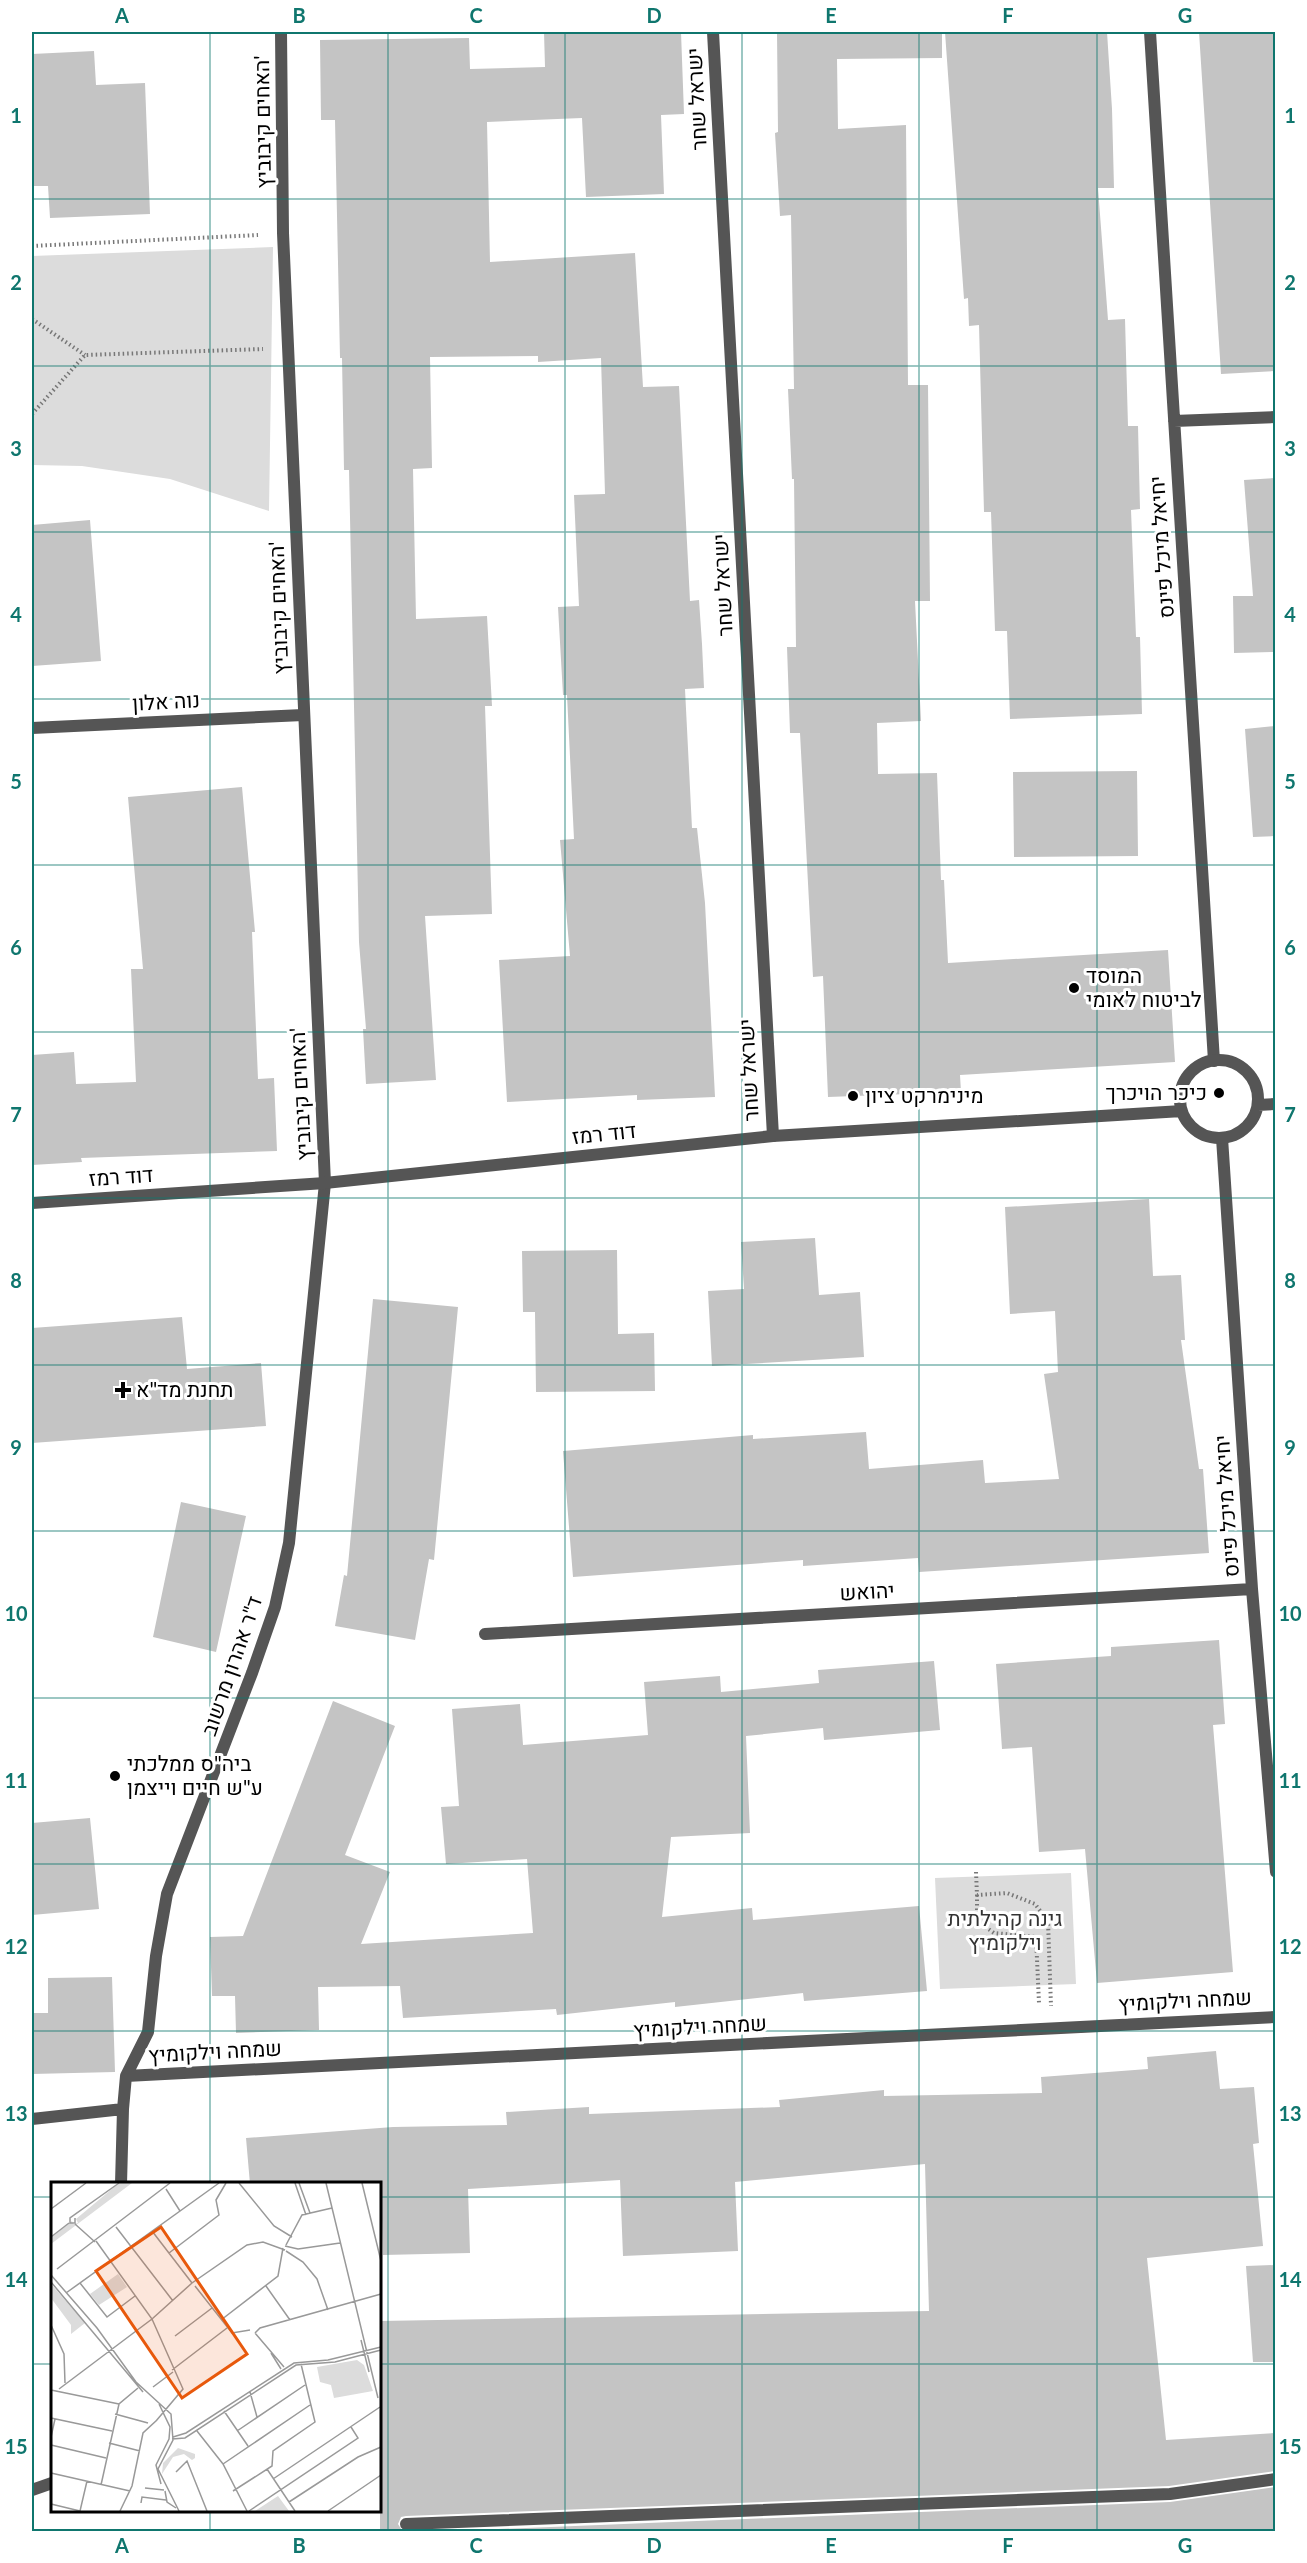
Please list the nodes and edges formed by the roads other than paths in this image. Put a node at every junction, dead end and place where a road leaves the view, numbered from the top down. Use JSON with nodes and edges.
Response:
{"nodes":[{"id":1,"x":281,"y":32,"type":"edge"},
{"id":2,"x":713,"y":32,"type":"edge"},
{"id":3,"x":1150,"y":32,"type":"edge"},
{"id":4,"x":1275,"y":417,"type":"edge"},
{"id":5,"x":1174,"y":422,"type":"junction"},
{"id":6,"x":303,"y":715,"type":"junction"},
{"id":7,"x":32,"y":728,"type":"edge"},
{"id":8,"x":1214,"y":1061,"type":"junction"},
{"id":9,"x":1275,"y":1104,"type":"edge"},
{"id":10,"x":1258,"y":1105,"type":"junction"},
{"id":11,"x":1182,"y":1111,"type":"junction"},
{"id":12,"x":773,"y":1136,"type":"junction"},
{"id":13,"x":1222,"y":1138,"type":"junction"},
{"id":14,"x":325,"y":1183,"type":"junction"},
{"id":15,"x":32,"y":1203,"type":"edge"},
{"id":16,"x":1252,"y":1589,"type":"junction"},
{"id":17,"x":485,"y":1634,"type":"dead end"},
{"id":18,"x":1274,"y":1840,"type":"edge"},
{"id":19,"x":1275,"y":1872,"type":"edge"},
{"id":20,"x":1275,"y":2017,"type":"edge"},
{"id":21,"x":126,"y":2076,"type":"junction"},
{"id":22,"x":123,"y":2109,"type":"junction"},
{"id":23,"x":32,"y":2119,"type":"edge"},
{"id":24,"x":121,"y":2182,"type":"edge"},
{"id":25,"x":1275,"y":2479,"type":"edge"},
{"id":26,"x":51,"y":2483,"type":"edge"},
{"id":27,"x":32,"y":2490,"type":"edge"},
{"id":28,"x":406,"y":2524,"type":"dead end"}],
"edges":[{"from":1,"to":6,"type":"street","name":"האחים קיבוביץ'"},
{"from":2,"to":12,"type":"street","name":"ישראל שחר"},
{"from":3,"to":5,"type":"street","name":"יחיאל מיכל פינס"},
{"from":4,"to":5,"type":"street"},
{"from":5,"to":8,"type":"street","name":"יחיאל מיכל פינס"},
{"from":6,"to":7,"type":"street","name":"נוה אלון"},
{"from":6,"to":14,"type":"street","name":"האחים קיבוביץ'"},
{"from":8,"to":10,"type":"street"},
{"from":8,"to":11,"type":"street"},
{"from":9,"to":10,"type":"street"},
{"from":10,"to":13,"type":"street"},
{"from":11,"to":12,"type":"street","name":"דוד רמז"},
{"from":11,"to":13,"type":"street"},
{"from":12,"to":14,"type":"street","name":"דוד רמז"},
{"from":13,"to":16,"type":"street","name":"יחיאל מיכל פינס"},
{"from":14,"to":15,"type":"street","name":"דוד רמז"},
{"from":14,"to":21,"type":"street","name":"ד\"ר אהרון מרשוב"},
{"from":16,"to":17,"type":"street","name":"יהואש"},
{"from":16,"to":18,"type":"street","name":"יחיאל מיכל פינס"},
{"from":18,"to":19,"type":"street","name":"יחיאל מיכל פינס"},
{"from":20,"to":21,"type":"street","name":"שמחה וילקומיץ"},
{"from":21,"to":22,"type":"street","name":"ד\"ר אהרון מרשוב"},
{"from":22,"to":23,"type":"street"},
{"from":22,"to":24,"type":"street","name":"ד\"ר אהרון מרשוב"},
{"from":25,"to":28,"type":"street"},
{"from":26,"to":27,"type":"street"}]}
